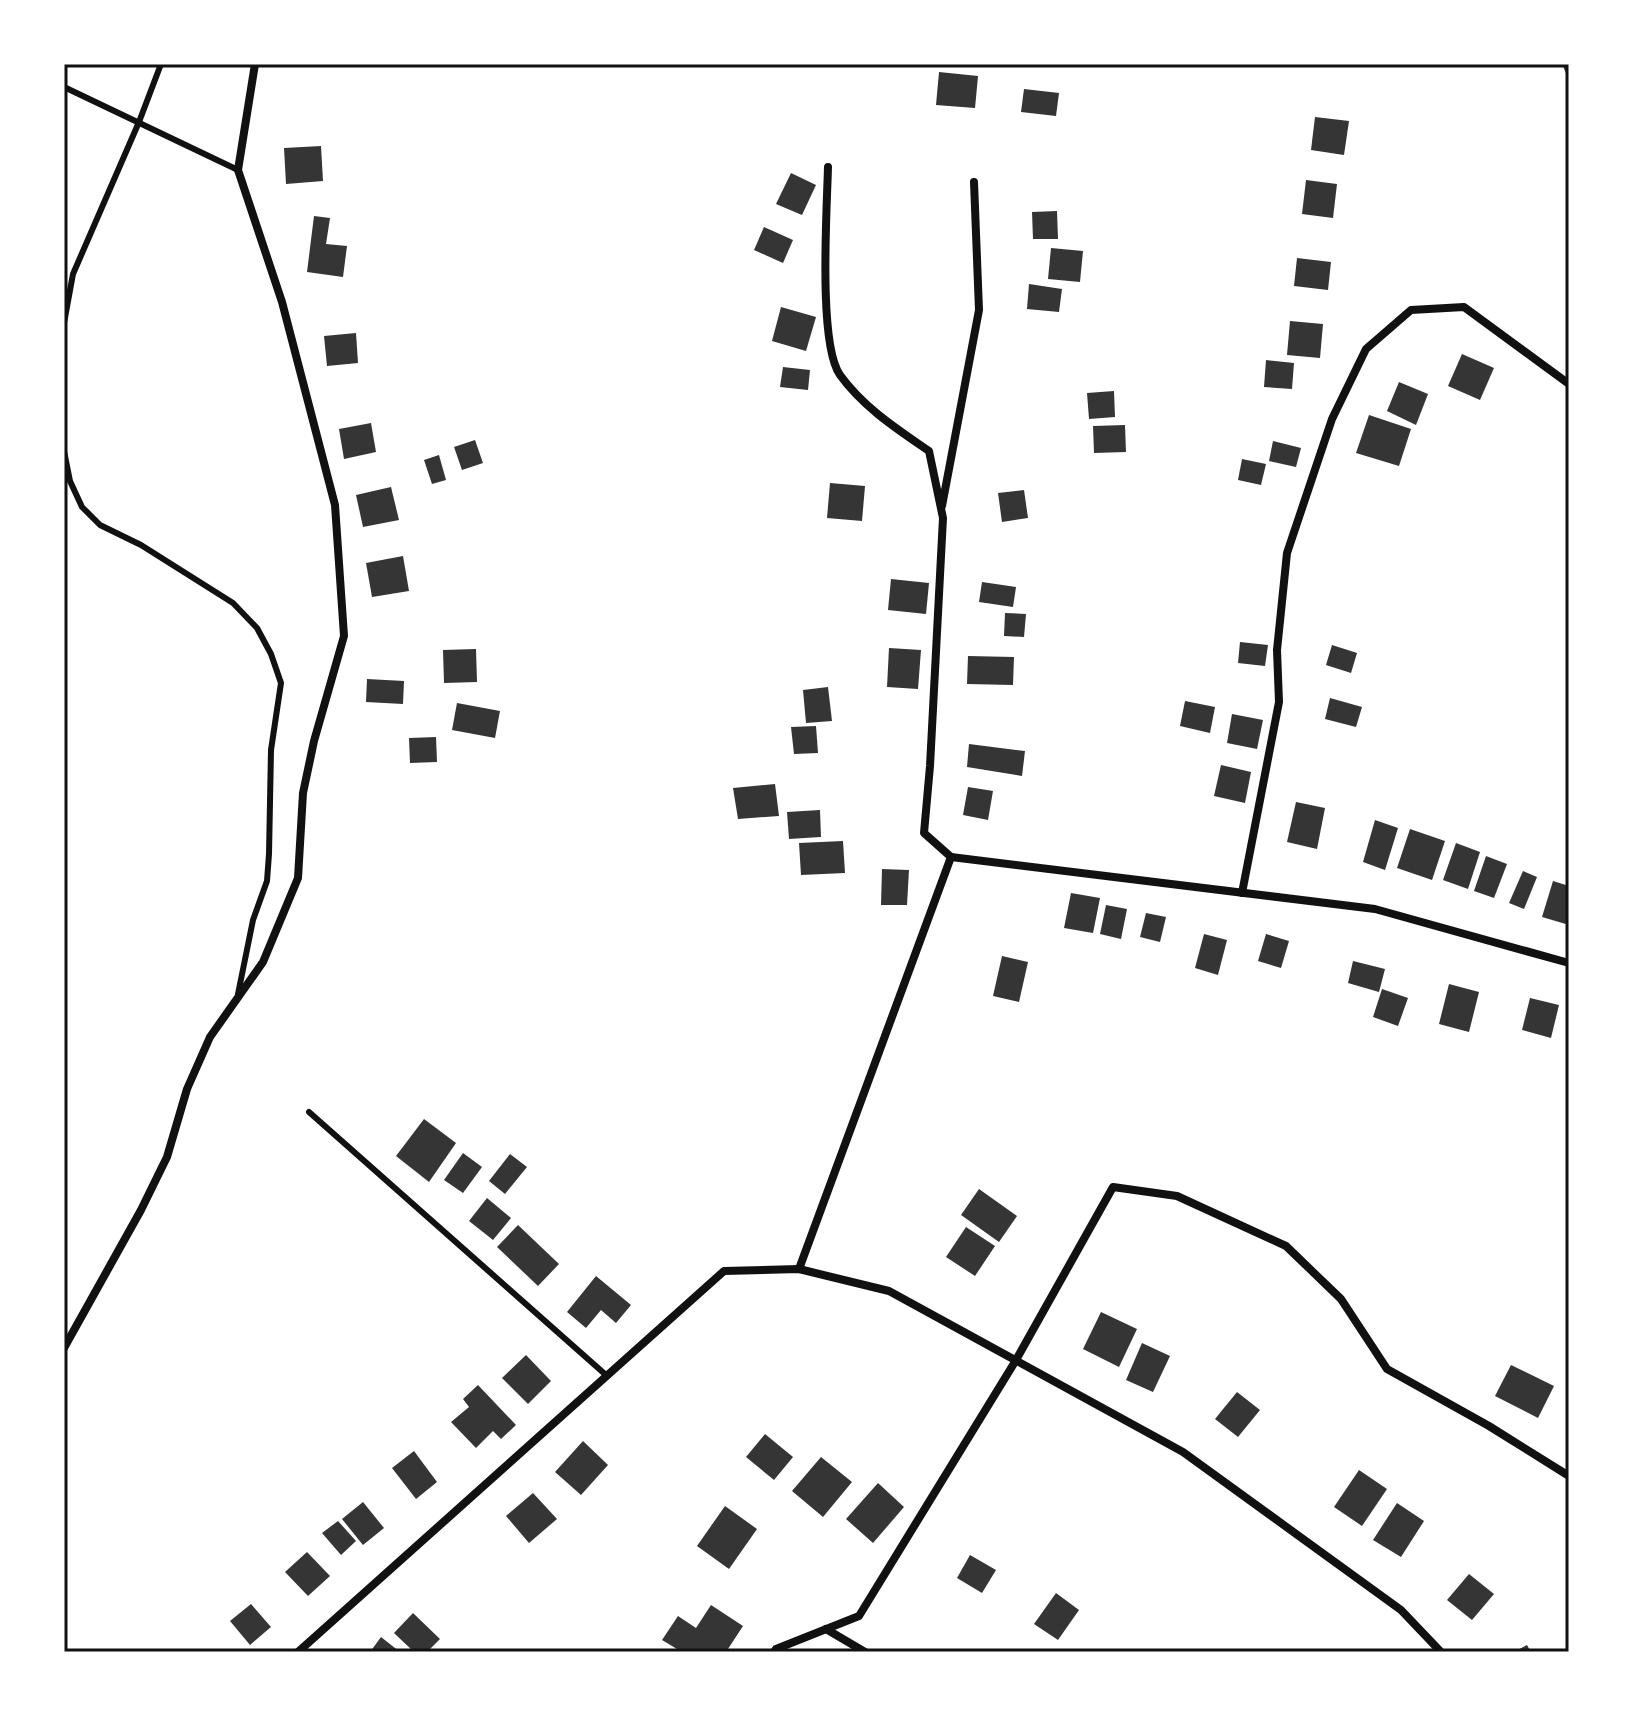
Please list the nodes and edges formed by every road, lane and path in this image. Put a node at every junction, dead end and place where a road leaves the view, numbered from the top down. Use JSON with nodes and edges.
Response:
{"nodes":[{"id":1,"x":161,"y":64,"type":"edge"},
{"id":2,"x":255,"y":64,"type":"edge"},
{"id":3,"x":64,"y":87,"type":"edge"},
{"id":4,"x":139,"y":122,"type":"junction"},
{"id":5,"x":828,"y":167,"type":"dead end"},
{"id":6,"x":238,"y":170,"type":"junction"},
{"id":7,"x":974,"y":182,"type":"dead end"},
{"id":8,"x":64,"y":323,"type":"edge"},
{"id":9,"x":1569,"y":384,"type":"edge"},
{"id":10,"x":64,"y":451,"type":"edge"},
{"id":11,"x":941,"y":510,"type":"junction"},
{"id":12,"x":951,"y":857,"type":"junction"},
{"id":13,"x":1242,"y":893,"type":"junction"},
{"id":14,"x":1569,"y":963,"type":"edge"},
{"id":15,"x":238,"y":998,"type":"junction"},
{"id":16,"x":309,"y":1112,"type":"dead end"},
{"id":17,"x":799,"y":1269,"type":"junction"},
{"id":18,"x":64,"y":1348,"type":"edge"},
{"id":19,"x":1016,"y":1360,"type":"junction"},
{"id":20,"x":606,"y":1375,"type":"junction"},
{"id":21,"x":1569,"y":1476,"type":"edge"},
{"id":22,"x":826,"y":1629,"type":"junction"},
{"id":23,"x":298,"y":1652,"type":"edge"},
{"id":24,"x":774,"y":1652,"type":"edge"},
{"id":25,"x":865,"y":1652,"type":"edge"},
{"id":26,"x":1441,"y":1652,"type":"edge"}],
"edges":[{"from":1,"to":4,"type":"lane"},
{"from":2,"to":6,"type":"street"},
{"from":3,"to":4,"type":"lane"},
{"from":4,"to":6,"type":"lane"},
{"from":4,"to":8,"type":"lane"},
{"from":5,"to":11,"type":"street"},
{"from":6,"to":15,"type":"street"},
{"from":7,"to":11,"type":"street"},
{"from":9,"to":13,"type":"street"},
{"from":10,"to":15,"type":"lane"},
{"from":11,"to":12,"type":"street"},
{"from":12,"to":13,"type":"street"},
{"from":12,"to":17,"type":"street"},
{"from":13,"to":14,"type":"street"},
{"from":15,"to":18,"type":"street"},
{"from":16,"to":20,"type":"lane"},
{"from":17,"to":19,"type":"street"},
{"from":17,"to":20,"type":"street"},
{"from":19,"to":21,"type":"street"},
{"from":19,"to":22,"type":"street"},
{"from":19,"to":26,"type":"street"},
{"from":20,"to":23,"type":"street"},
{"from":22,"to":24,"type":"street"},
{"from":22,"to":25,"type":"street"}]}
